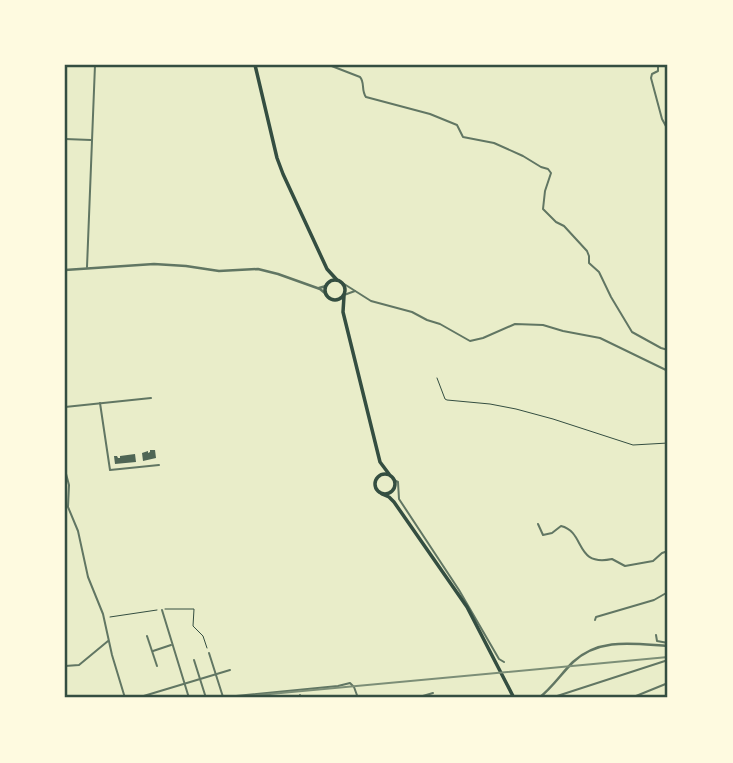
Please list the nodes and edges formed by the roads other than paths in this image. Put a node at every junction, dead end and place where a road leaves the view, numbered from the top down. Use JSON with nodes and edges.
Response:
{"nodes":[{"id":1,"x":95,"y":65,"type":"edge"},
{"id":2,"x":255,"y":65,"type":"edge"},
{"id":3,"x":329,"y":65,"type":"edge"},
{"id":4,"x":658,"y":65,"type":"edge"},
{"id":5,"x":668,"y":130,"type":"edge"},
{"id":6,"x":65,"y":139,"type":"edge"},
{"id":7,"x":92,"y":140,"type":"junction"},
{"id":8,"x":87,"y":268,"type":"junction"},
{"id":9,"x":327,"y":269,"type":"junction"},
{"id":10,"x":65,"y":270,"type":"edge"},
{"id":11,"x":339,"y":281,"type":"junction"},
{"id":12,"x":327,"y":285,"type":"junction"},
{"id":13,"x":316,"y":288,"type":"junction"},
{"id":14,"x":356,"y":291,"type":"junction"},
{"id":15,"x":326,"y":294,"type":"junction"},
{"id":16,"x":344,"y":295,"type":"junction"},
{"id":17,"x":334,"y":300,"type":"junction"},
{"id":18,"x":343,"y":312,"type":"junction"},
{"id":19,"x":668,"y":350,"type":"edge"},
{"id":20,"x":668,"y":371,"type":"edge"},
{"id":21,"x":151,"y":398,"type":"dead end"},
{"id":22,"x":100,"y":403,"type":"junction"},
{"id":23,"x":65,"y":407,"type":"edge"},
{"id":24,"x":380,"y":463,"type":"junction"},
{"id":25,"x":159,"y":466,"type":"dead end"},
{"id":26,"x":65,"y":470,"type":"edge"},
{"id":27,"x":389,"y":474,"type":"junction"},
{"id":28,"x":377,"y":477,"type":"junction"},
{"id":29,"x":394,"y":481,"type":"junction"},
{"id":30,"x":394,"y":489,"type":"junction"},
{"id":31,"x":382,"y":494,"type":"junction"},
{"id":32,"x":394,"y":502,"type":"junction"},
{"id":33,"x":538,"y":524,"type":"dead end"},
{"id":34,"x":668,"y":551,"type":"edge"},
{"id":35,"x":458,"y":590,"type":"junction"},
{"id":36,"x":668,"y":592,"type":"edge"},
{"id":37,"x":162,"y":610,"type":"road end"},
{"id":38,"x":595,"y":620,"type":"dead end"},
{"id":39,"x":656,"y":635,"type":"dead end"},
{"id":40,"x":147,"y":636,"type":"dead end"},
{"id":41,"x":109,"y":640,"type":"junction"},
{"id":42,"x":173,"y":644,"type":"junction"},
{"id":43,"x":668,"y":645,"type":"edge"},
{"id":44,"x":152,"y":651,"type":"junction"},
{"id":45,"x":209,"y":653,"type":"road end"},
{"id":46,"x":194,"y":660,"type":"dead end"},
{"id":47,"x":668,"y":660,"type":"edge"},
{"id":48,"x":504,"y":662,"type":"dead end"},
{"id":49,"x":65,"y":666,"type":"edge"},
{"id":50,"x":157,"y":666,"type":"dead end"},
{"id":51,"x":230,"y":670,"type":"dead end"},
{"id":52,"x":215,"y":674,"type":"junction"},
{"id":53,"x":200,"y":679,"type":"junction"},
{"id":54,"x":668,"y":683,"type":"edge"},
{"id":55,"x":185,"y":684,"type":"junction"},
{"id":56,"x":433,"y":693,"type":"dead end"},
{"id":57,"x":236,"y":696,"type":"dead end"},
{"id":58,"x":636,"y":696,"type":"dead end"},
{"id":59,"x":223,"y":697,"type":"edge"},
{"id":60,"x":126,"y":698,"type":"edge"},
{"id":61,"x":137,"y":698,"type":"edge"},
{"id":62,"x":189,"y":698,"type":"edge"},
{"id":63,"x":206,"y":698,"type":"edge"},
{"id":64,"x":358,"y":698,"type":"edge"},
{"id":65,"x":416,"y":698,"type":"edge"},
{"id":66,"x":514,"y":698,"type":"edge"},
{"id":67,"x":540,"y":698,"type":"edge"},
{"id":68,"x":551,"y":698,"type":"edge"}],
"edges":[{"from":1,"to":7,"type":"street"},
{"from":2,"to":9,"type":"main road"},
{"from":3,"to":19,"type":"street"},
{"from":4,"to":5,"type":"street"},
{"from":6,"to":7,"type":"street"},
{"from":7,"to":8,"type":"street"},
{"from":8,"to":10,"type":"street"},
{"from":8,"to":13,"type":"street"},
{"from":9,"to":11,"type":"main road"},
{"from":9,"to":12,"type":"main road"},
{"from":11,"to":12,"type":"main road"},
{"from":11,"to":14,"type":"street"},
{"from":11,"to":16,"type":"main road"},
{"from":12,"to":13,"type":"street"},
{"from":12,"to":15,"type":"main road"},
{"from":13,"to":15,"type":"street"},
{"from":14,"to":16,"type":"street"},
{"from":14,"to":20,"type":"street"},
{"from":15,"to":17,"type":"main road"},
{"from":16,"to":17,"type":"main road"},
{"from":16,"to":18,"type":"main road"},
{"from":17,"to":18,"type":"main road"},
{"from":18,"to":24,"type":"main road"},
{"from":21,"to":22,"type":"street"},
{"from":22,"to":23,"type":"street"},
{"from":22,"to":25,"type":"street"},
{"from":24,"to":27,"type":"main road"},
{"from":24,"to":28,"type":"main road"},
{"from":26,"to":41,"type":"street"},
{"from":27,"to":28,"type":"main road"},
{"from":27,"to":29,"type":"main road"},
{"from":28,"to":31,"type":"main road"},
{"from":29,"to":30,"type":"main road"},
{"from":29,"to":35,"type":"street"},
{"from":30,"to":31,"type":"main road"},
{"from":30,"to":32,"type":"main road"},
{"from":31,"to":32,"type":"main road"},
{"from":32,"to":35,"type":"main road"},
{"from":33,"to":34,"type":"street"},
{"from":35,"to":48,"type":"street"},
{"from":35,"to":66,"type":"main road"},
{"from":36,"to":38,"type":"street"},
{"from":37,"to":42,"type":"street"},
{"from":39,"to":43,"type":"street"},
{"from":40,"to":44,"type":"street"},
{"from":41,"to":49,"type":"street"},
{"from":41,"to":60,"type":"street"},
{"from":42,"to":44,"type":"street"},
{"from":42,"to":55,"type":"street"},
{"from":43,"to":67,"type":"street"},
{"from":44,"to":50,"type":"street"},
{"from":45,"to":52,"type":"street"},
{"from":46,"to":53,"type":"street"},
{"from":47,"to":68,"type":"street"},
{"from":51,"to":52,"type":"street"},
{"from":52,"to":53,"type":"street"},
{"from":52,"to":59,"type":"street"},
{"from":53,"to":55,"type":"street"},
{"from":53,"to":63,"type":"street"},
{"from":54,"to":58,"type":"street"},
{"from":55,"to":61,"type":"street"},
{"from":55,"to":62,"type":"street"},
{"from":56,"to":65,"type":"street"},
{"from":57,"to":64,"type":"street"}]}
